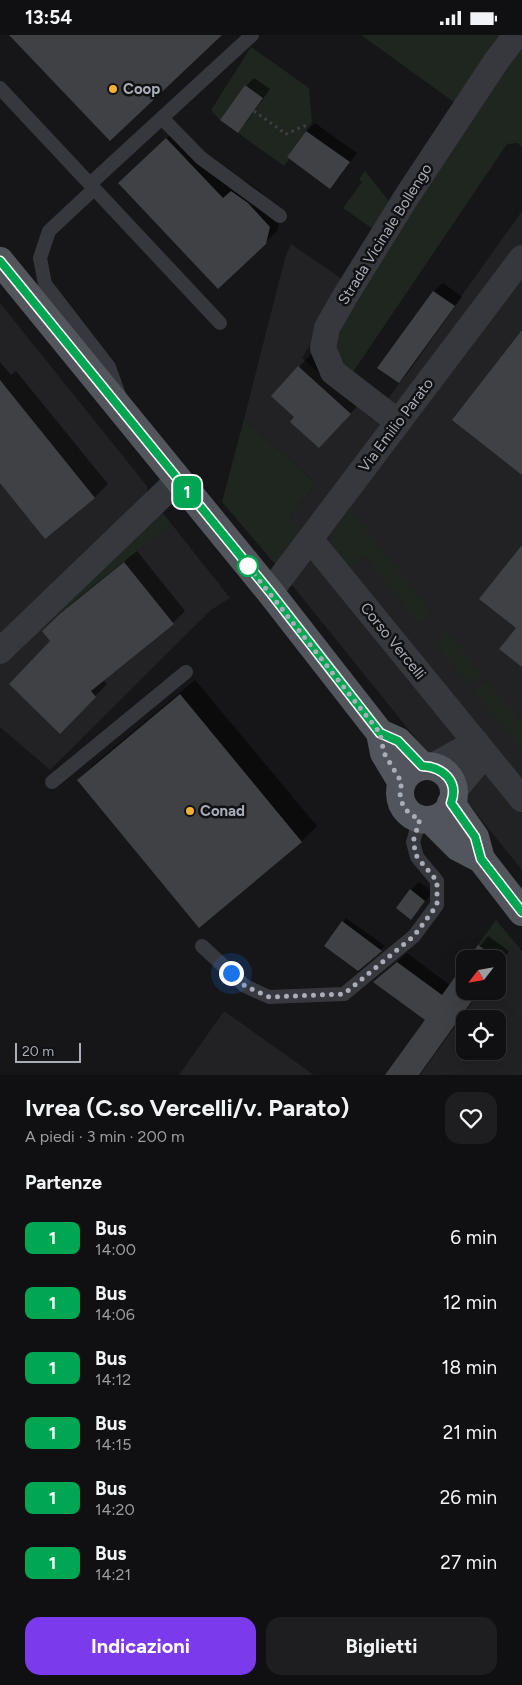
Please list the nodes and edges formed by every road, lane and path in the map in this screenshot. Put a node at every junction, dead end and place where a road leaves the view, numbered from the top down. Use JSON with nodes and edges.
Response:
{"nodes":[{"id":1,"x":252,"y":35,"type":"edge"},
{"id":2,"x":516,"y":35,"type":"edge"},
{"id":3,"x":0,"y":88,"type":"edge"},
{"id":4,"x":254,"y":111,"type":"dead end"},
{"id":5,"x":162,"y":118,"type":"junction"},
{"id":6,"x":309,"y":126,"type":"dead end"},
{"id":7,"x":92,"y":187,"type":"junction"},
{"id":8,"x":280,"y":216,"type":"dead end"},
{"id":9,"x":522,"y":258,"type":"edge"},
{"id":10,"x":0,"y":261,"type":"edge"},
{"id":11,"x":220,"y":323,"type":"dead end"},
{"id":12,"x":126,"y":417,"type":"junction"},
{"id":13,"x":398,"y":423,"type":"junction"},
{"id":14,"x":178,"y":480,"type":"junction"},
{"id":15,"x":310,"y":539,"type":"junction"},
{"id":16,"x":270,"y":592,"type":"junction"},
{"id":17,"x":0,"y":651,"type":"edge"},
{"id":18,"x":186,"y":672,"type":"dead end"},
{"id":19,"x":481,"y":749,"type":"junction"},
{"id":20,"x":418,"y":772,"type":"junction"},
{"id":21,"x":52,"y":782,"type":"dead end"},
{"id":22,"x":522,"y":799,"type":"edge"},
{"id":23,"x":439,"y":808,"type":"junction"},
{"id":24,"x":522,"y":911,"type":"edge"},
{"id":25,"x":202,"y":946,"type":"dead end"}],
"edges":[{"from":1,"to":5,"type":"lane"},
{"from":2,"to":13,"type":"street","name":"Strada Vicinale Bollengo"},
{"from":3,"to":7,"type":"lane"},
{"from":4,"to":6,"type":"path"},
{"from":5,"to":7,"type":"lane"},
{"from":5,"to":8,"type":"lane"},
{"from":7,"to":11,"type":"lane"},
{"from":7,"to":12,"type":"lane"},
{"from":9,"to":13,"type":"street","name":"Via Emilio Parato"},
{"from":10,"to":12,"type":"main road"},
{"from":12,"to":14,"type":"main road"},
{"from":13,"to":15,"type":"street","name":"Via Emilio Parato"},
{"from":14,"to":16,"type":"main road"},
{"from":14,"to":17,"type":"street"},
{"from":15,"to":16,"type":"street","name":"Via Emilio Parato"},
{"from":15,"to":19,"type":"street","name":"Corso Vercelli"},
{"from":16,"to":20,"type":"main road"},
{"from":18,"to":21,"type":"lane"},
{"from":19,"to":20,"type":"street"},
{"from":19,"to":22,"type":"street","name":"Corso Vercelli"},
{"from":19,"to":23,"type":"street"},
{"from":20,"to":23,"type":"main road"},
{"from":20,"to":23,"type":"main road"},
{"from":23,"to":24,"type":"main road"},
{"from":23,"to":25,"type":"lane"}]}
